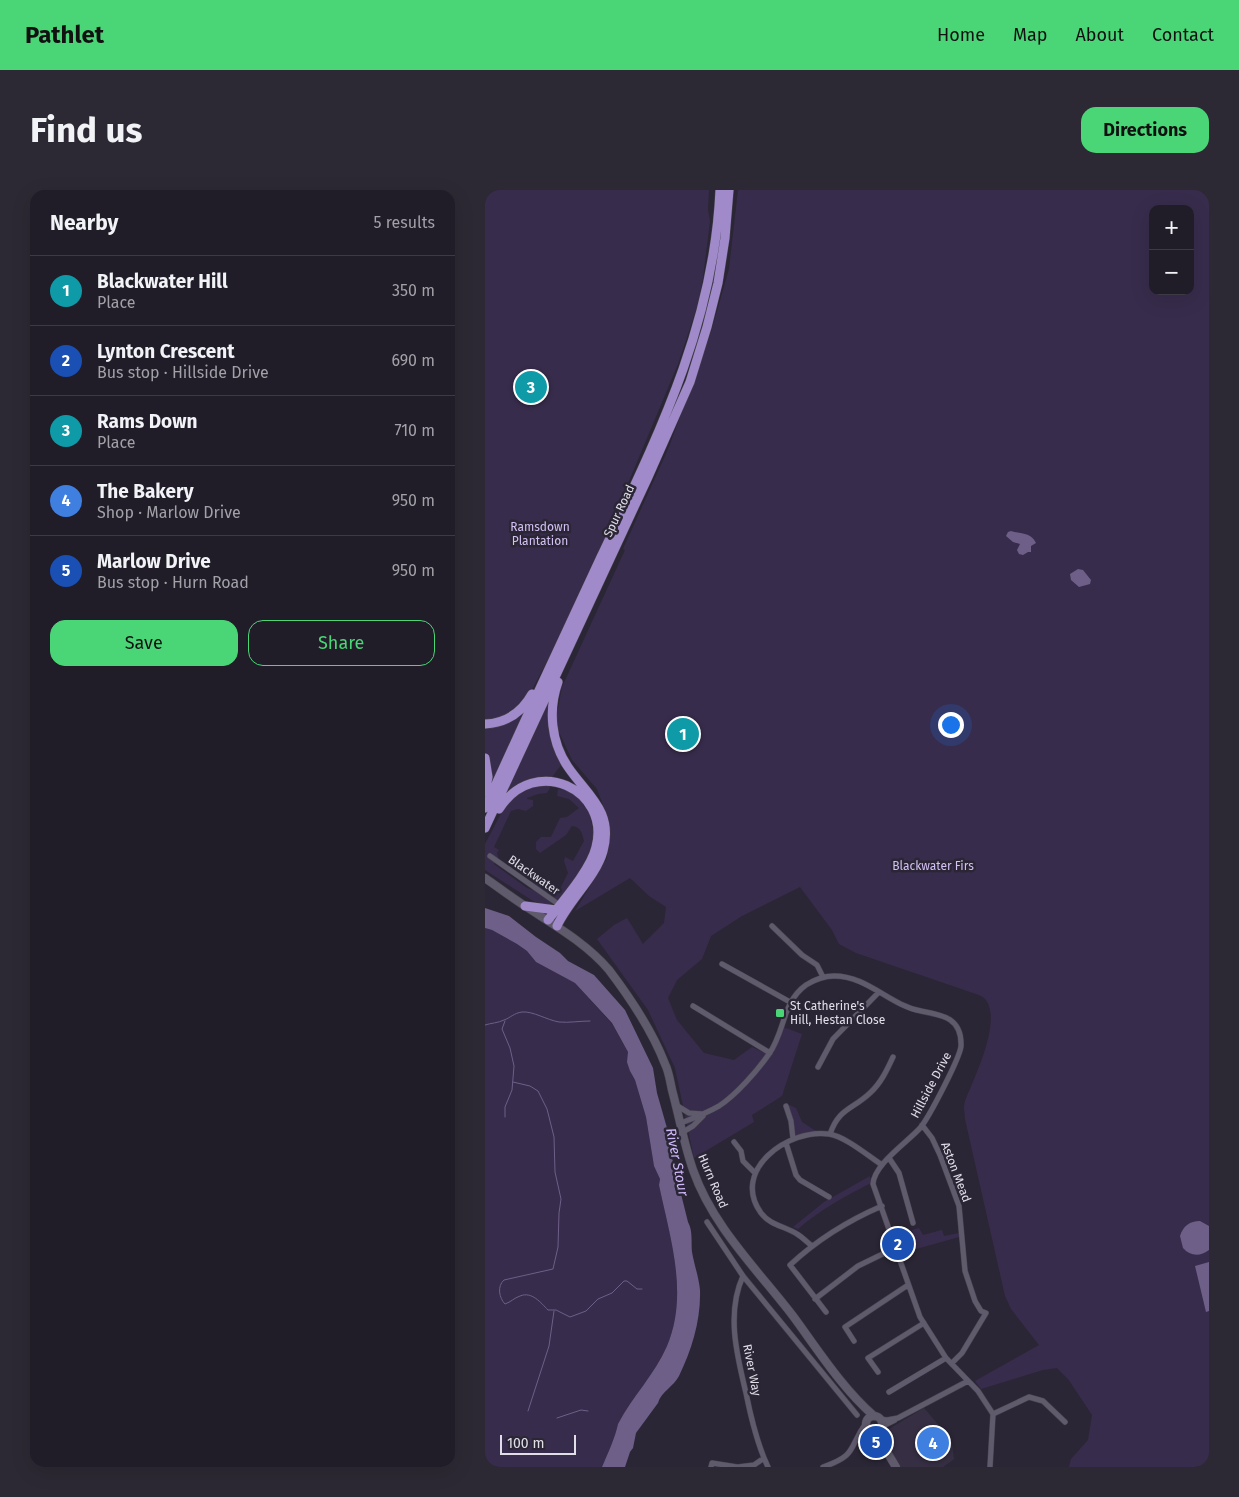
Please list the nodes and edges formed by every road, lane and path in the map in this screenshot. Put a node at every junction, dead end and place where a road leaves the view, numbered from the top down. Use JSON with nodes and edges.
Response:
{"nodes":[{"id":1,"x":720,"y":190,"type":"edge"},
{"id":2,"x":729,"y":190,"type":"edge"},
{"id":3,"x":567,"y":653,"type":"junction"},
{"id":4,"x":555,"y":655,"type":"junction"},
{"id":5,"x":485,"y":724,"type":"edge"},
{"id":6,"x":485,"y":758,"type":"edge"},
{"id":7,"x":485,"y":792,"type":"edge"},
{"id":8,"x":485,"y":808,"type":"edge"},
{"id":9,"x":485,"y":829,"type":"edge"},
{"id":10,"x":490,"y":856,"type":"dead end"},
{"id":11,"x":485,"y":878,"type":"edge"},
{"id":12,"x":525,"y":906,"type":"junction"},
{"id":13,"x":561,"y":908,"type":"junction"},
{"id":14,"x":548,"y":920,"type":"junction"},
{"id":15,"x":557,"y":926,"type":"junction"},
{"id":16,"x":772,"y":926,"type":"dead end"},
{"id":17,"x":722,"y":964,"type":"dead end"},
{"id":18,"x":823,"y":977,"type":"junction"},
{"id":19,"x":879,"y":992,"type":"junction"},
{"id":20,"x":790,"y":1002,"type":"junction"},
{"id":21,"x":693,"y":1006,"type":"dead end"},
{"id":22,"x":770,"y":1053,"type":"junction"},
{"id":23,"x":893,"y":1057,"type":"dead end"},
{"id":24,"x":818,"y":1066,"type":"dead end"},
{"id":25,"x":676,"y":1105,"type":"junction"},
{"id":26,"x":786,"y":1106,"type":"dead end"},
{"id":27,"x":705,"y":1114,"type":"junction"},
{"id":28,"x":681,"y":1123,"type":"junction"},
{"id":29,"x":922,"y":1125,"type":"junction"},
{"id":30,"x":683,"y":1132,"type":"junction"},
{"id":31,"x":830,"y":1134,"type":"junction"},
{"id":32,"x":793,"y":1139,"type":"junction"},
{"id":33,"x":734,"y":1142,"type":"dead end"},
{"id":34,"x":786,"y":1143,"type":"junction"},
{"id":35,"x":889,"y":1158,"type":"junction"},
{"id":36,"x":882,"y":1165,"type":"junction"},
{"id":37,"x":755,"y":1172,"type":"junction"},
{"id":38,"x":829,"y":1197,"type":"dead end"},
{"id":39,"x":882,"y":1206,"type":"junction"},
{"id":40,"x":707,"y":1222,"type":"dead end"},
{"id":41,"x":913,"y":1223,"type":"dead end"},
{"id":42,"x":812,"y":1246,"type":"junction"},
{"id":43,"x":897,"y":1248,"type":"junction"},
{"id":44,"x":743,"y":1276,"type":"junction"},
{"id":45,"x":908,"y":1286,"type":"junction"},
{"id":46,"x":815,"y":1299,"type":"junction"},
{"id":47,"x":826,"y":1312,"type":"dead end"},
{"id":48,"x":924,"y":1323,"type":"junction"},
{"id":49,"x":854,"y":1341,"type":"dead end"},
{"id":50,"x":946,"y":1358,"type":"junction"},
{"id":51,"x":952,"y":1364,"type":"junction"},
{"id":52,"x":878,"y":1372,"type":"dead end"},
{"id":53,"x":967,"y":1380,"type":"junction"},
{"id":54,"x":889,"y":1392,"type":"dead end"},
{"id":55,"x":993,"y":1414,"type":"junction"},
{"id":56,"x":857,"y":1415,"type":"dead end"},
{"id":57,"x":1065,"y":1422,"type":"dead end"},
{"id":58,"x":873,"y":1424,"type":"junction"},
{"id":59,"x":764,"y":1458,"type":"junction"},
{"id":60,"x":711,"y":1467,"type":"edge"},
{"id":61,"x":738,"y":1467,"type":"edge"},
{"id":62,"x":768,"y":1467,"type":"edge"},
{"id":63,"x":823,"y":1467,"type":"edge"},
{"id":64,"x":896,"y":1467,"type":"edge"},
{"id":65,"x":989,"y":1467,"type":"edge"}],
"edges":[{"from":1,"to":4,"type":"highway","name":"Spur Road"},
{"from":2,"to":3,"type":"highway","name":"Spur Road"},
{"from":3,"to":9,"type":"highway","name":"Spur Road"},
{"from":3,"to":13,"type":"highway"},
{"from":4,"to":5,"type":"highway"},
{"from":4,"to":8,"type":"highway","name":"Spur Road"},
{"from":6,"to":7,"type":"highway"},
{"from":9,"to":13,"type":"highway"},
{"from":10,"to":13,"type":"street","name":"Blackwater"},
{"from":11,"to":12,"type":"main road","name":"Hurn Road"},
{"from":12,"to":13,"type":"highway"},
{"from":12,"to":14,"type":"main road","name":"Hurn Road"},
{"from":13,"to":14,"type":"highway"},
{"from":13,"to":15,"type":"highway"},
{"from":14,"to":15,"type":"main road","name":"Hurn Road"},
{"from":15,"to":25,"type":"main road","name":"Hurn Road"},
{"from":16,"to":18,"type":"street"},
{"from":17,"to":20,"type":"street"},
{"from":18,"to":19,"type":"street","name":"Hillside Drive"},
{"from":18,"to":20,"type":"street"},
{"from":19,"to":24,"type":"street"},
{"from":19,"to":29,"type":"street","name":"Hillside Drive"},
{"from":20,"to":22,"type":"street"},
{"from":21,"to":22,"type":"street"},
{"from":22,"to":27,"type":"street"},
{"from":23,"to":31,"type":"street"},
{"from":25,"to":27,"type":"street"},
{"from":25,"to":28,"type":"main road","name":"Hurn Road"},
{"from":26,"to":32,"type":"street"},
{"from":27,"to":28,"type":"street"},
{"from":27,"to":30,"type":"street"},
{"from":28,"to":30,"type":"main road","name":"Hurn Road"},
{"from":29,"to":35,"type":"street","name":"Hillside Drive"},
{"from":29,"to":51,"type":"street","name":"Aston Mead"},
{"from":30,"to":58,"type":"main road","name":"Hurn Road"},
{"from":31,"to":32,"type":"street"},
{"from":31,"to":36,"type":"street"},
{"from":32,"to":34,"type":"street"},
{"from":33,"to":37,"type":"street"},
{"from":34,"to":37,"type":"street"},
{"from":34,"to":38,"type":"street"},
{"from":35,"to":36,"type":"street","name":"Hillside Drive"},
{"from":35,"to":41,"type":"street"},
{"from":36,"to":39,"type":"street","name":"Hillside Drive"},
{"from":37,"to":42,"type":"street"},
{"from":39,"to":42,"type":"street"},
{"from":39,"to":43,"type":"street","name":"Hillside Drive"},
{"from":40,"to":44,"type":"street"},
{"from":42,"to":46,"type":"street"},
{"from":43,"to":45,"type":"street","name":"Hillside Drive"},
{"from":43,"to":46,"type":"street"},
{"from":44,"to":56,"type":"street"},
{"from":44,"to":59,"type":"street","name":"River Way"},
{"from":45,"to":48,"type":"street","name":"Hillside Drive"},
{"from":45,"to":49,"type":"street"},
{"from":46,"to":47,"type":"street"},
{"from":48,"to":50,"type":"street","name":"Hillside Drive"},
{"from":48,"to":52,"type":"street"},
{"from":50,"to":51,"type":"street","name":"Hillside Drive"},
{"from":50,"to":54,"type":"street"},
{"from":51,"to":53,"type":"street","name":"Hillside Drive"},
{"from":53,"to":55,"type":"street","name":"Hillside Drive"},
{"from":53,"to":58,"type":"street"},
{"from":55,"to":57,"type":"street"},
{"from":55,"to":65,"type":"street"},
{"from":58,"to":63,"type":"street"},
{"from":58,"to":64,"type":"main road","name":"Hurn Road"},
{"from":59,"to":61,"type":"street"},
{"from":59,"to":62,"type":"street","name":"River Way"},
{"from":60,"to":61,"type":"street"}]}
